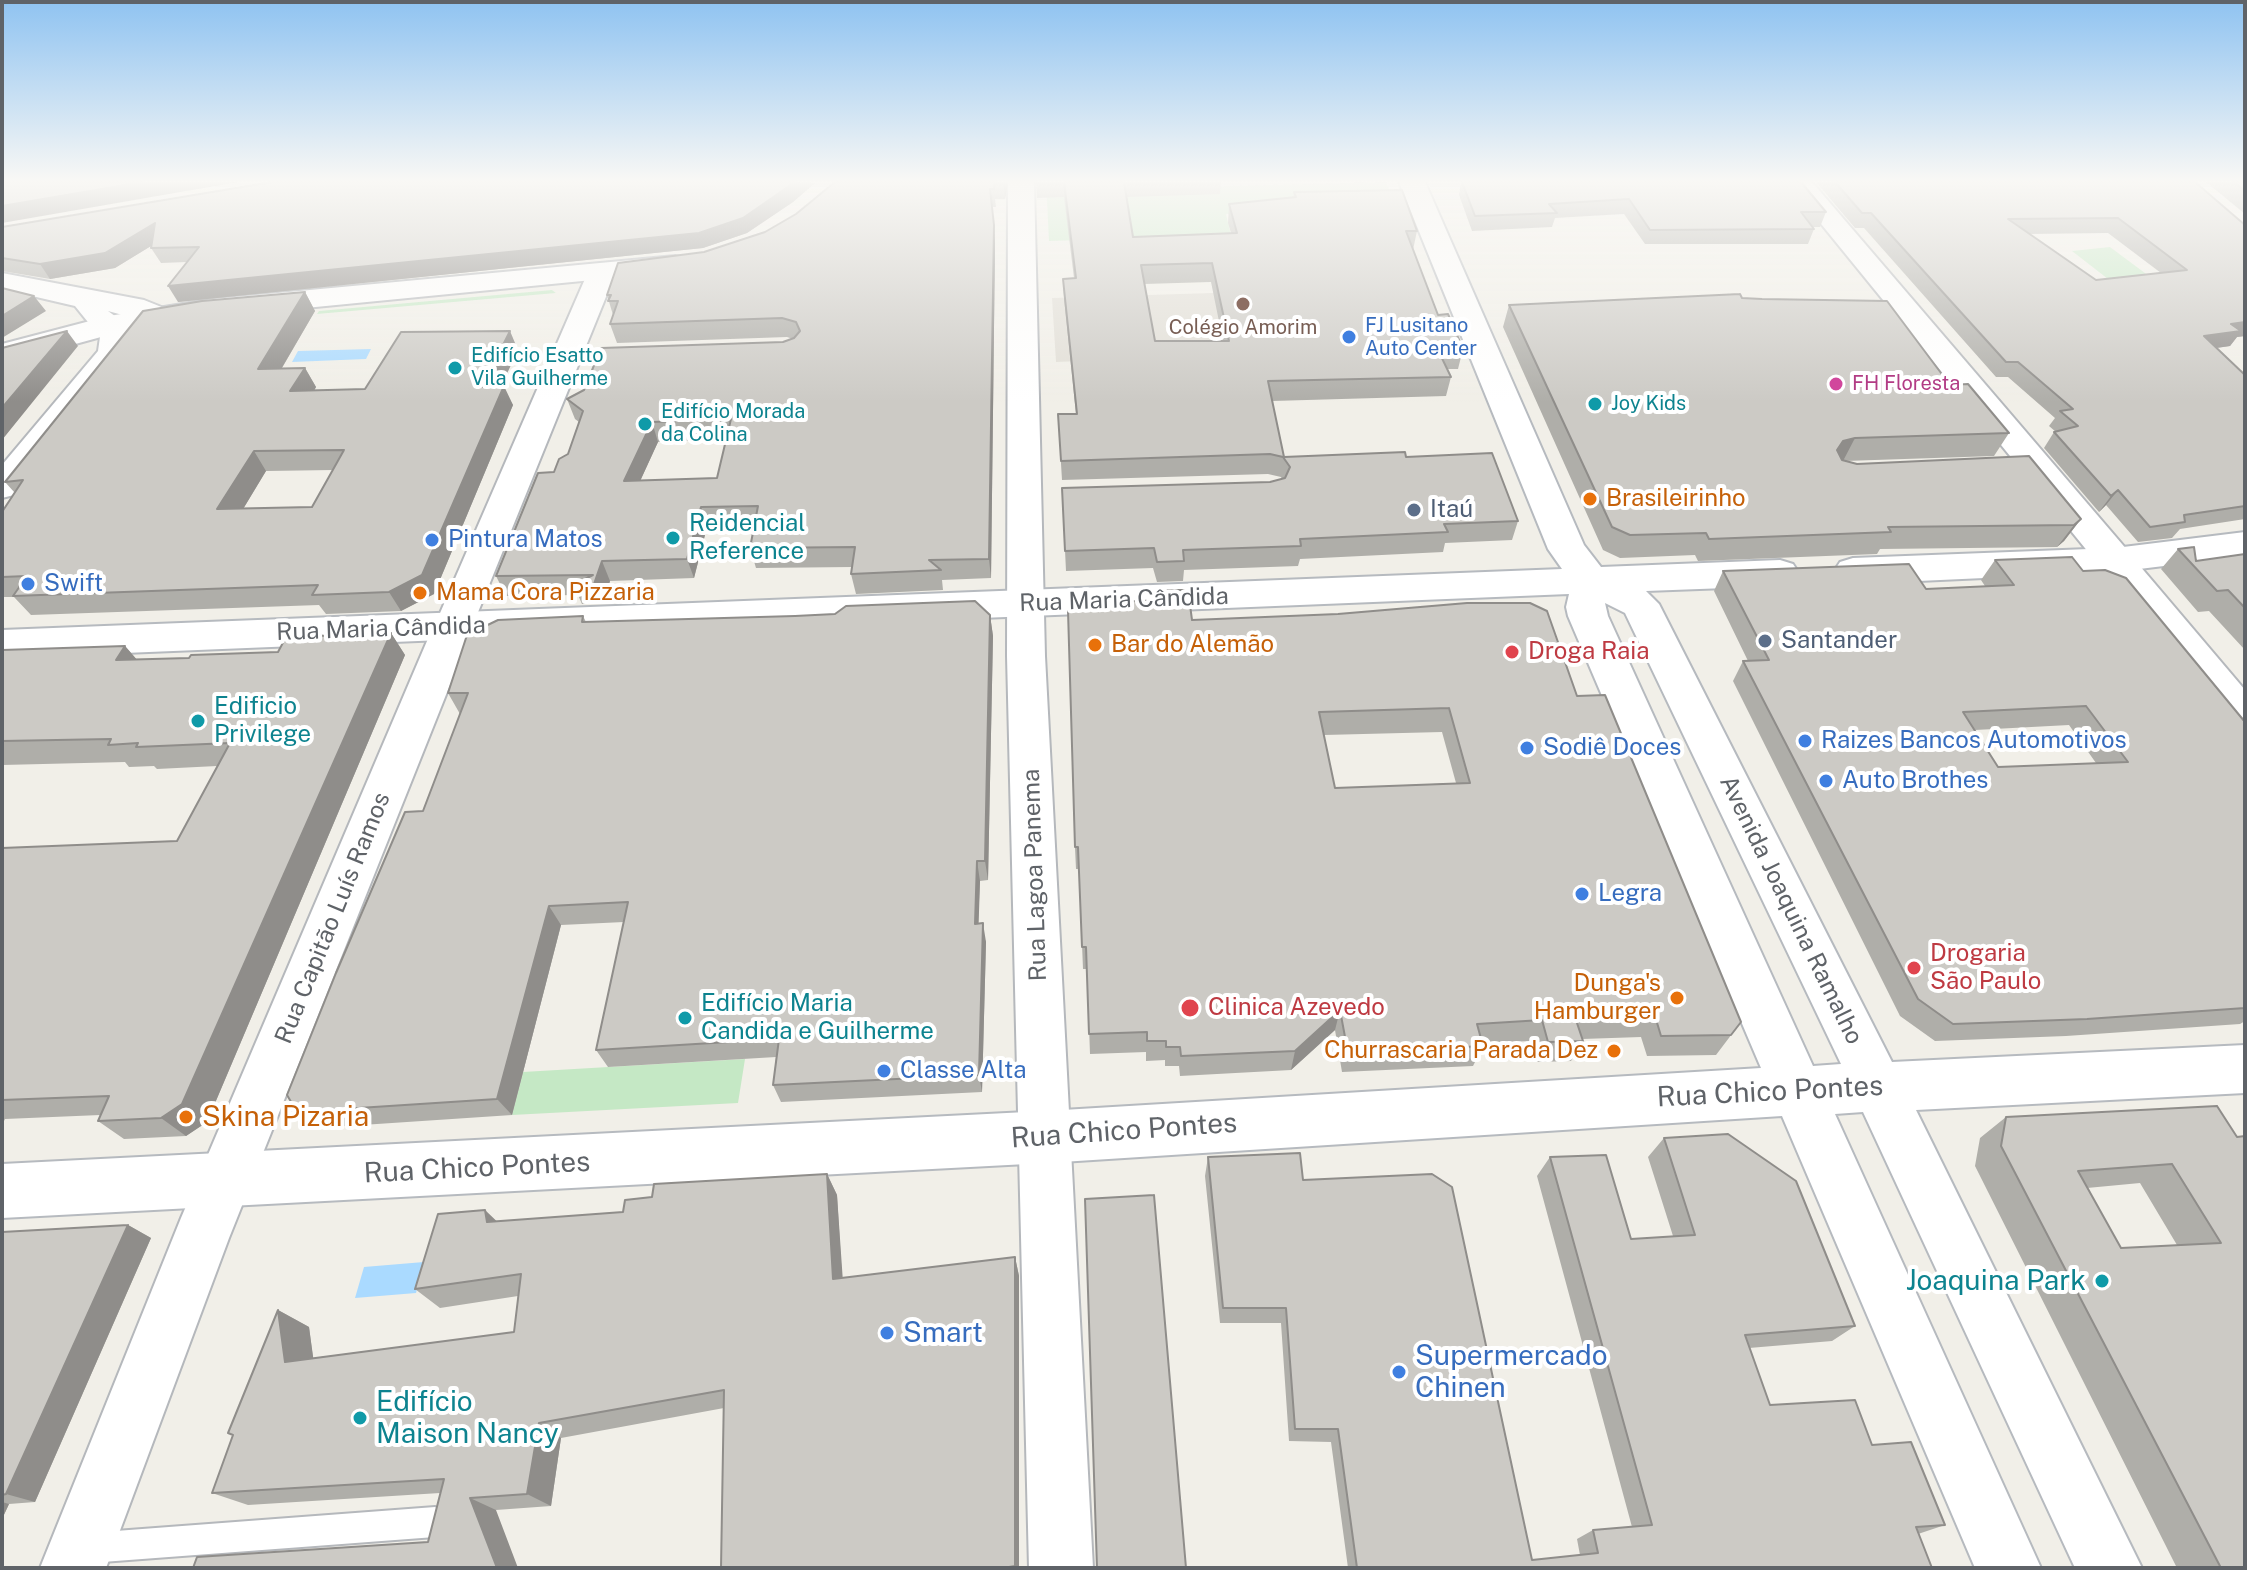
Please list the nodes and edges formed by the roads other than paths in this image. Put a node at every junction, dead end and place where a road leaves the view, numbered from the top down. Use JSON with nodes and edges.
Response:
{"nodes":[{"id":1,"x":1026,"y":255,"type":"edge"},
{"id":2,"x":1443,"y":255,"type":"edge"},
{"id":3,"x":1851,"y":255,"type":"edge"},
{"id":4,"x":709,"y":259,"type":"edge"},
{"id":5,"x":602,"y":272,"type":"junction"},
{"id":6,"x":2,"y":281,"type":"edge"},
{"id":7,"x":86,"y":300,"type":"junction"},
{"id":8,"x":159,"y":316,"type":"junction"},
{"id":9,"x":109,"y":325,"type":"junction"},
{"id":10,"x":2,"y":354,"type":"edge"},
{"id":11,"x":2037,"y":467,"type":"junction"},
{"id":12,"x":1998,"y":469,"type":"edge"},
{"id":13,"x":2,"y":487,"type":"edge"},
{"id":14,"x":2245,"y":544,"type":"edge"},
{"id":15,"x":2115,"y":560,"type":"junction"},
{"id":16,"x":1591,"y":581,"type":"junction"},
{"id":17,"x":1025,"y":604,"type":"junction"},
{"id":18,"x":453,"y":627,"type":"junction"},
{"id":19,"x":2,"y":644,"type":"edge"},
{"id":20,"x":2245,"y":717,"type":"edge"},
{"id":21,"x":2245,"y":1069,"type":"edge"},
{"id":22,"x":1878,"y":1086,"type":"junction"},
{"id":23,"x":1800,"y":1091,"type":"junction"},
{"id":24,"x":1046,"y":1137,"type":"junction"},
{"id":25,"x":224,"y":1182,"type":"junction"},
{"id":26,"x":2,"y":1191,"type":"edge"},
{"id":27,"x":435,"y":1522,"type":"edge"},
{"id":28,"x":77,"y":1558,"type":"edge"},
{"id":29,"x":1061,"y":1568,"type":"edge"},
{"id":30,"x":2008,"y":1568,"type":"edge"},
{"id":31,"x":2109,"y":1568,"type":"edge"}],
"edges":[{"from":1,"to":17,"type":"street","name":"Rua Lagoa Panema"},
{"from":2,"to":16,"type":"main road","name":"Avenida Joaquina Ramalho"},
{"from":3,"to":11,"type":"main road"},
{"from":4,"to":5,"type":"main road"},
{"from":5,"to":8,"type":"main road"},
{"from":5,"to":18,"type":"street","name":"Rua Capitão Luís Ramos"},
{"from":6,"to":7,"type":"street"},
{"from":7,"to":8,"type":"street"},
{"from":7,"to":9,"type":"street"},
{"from":8,"to":9,"type":"main road"},
{"from":9,"to":10,"type":"main road"},
{"from":9,"to":13,"type":"street"},
{"from":11,"to":12,"type":"street"},
{"from":11,"to":15,"type":"main road"},
{"from":14,"to":15,"type":"main road","name":"Rua Maria Cândida"},
{"from":15,"to":16,"type":"main road","name":"Rua Maria Cândida"},
{"from":15,"to":20,"type":"street"},
{"from":16,"to":17,"type":"main road","name":"Rua Maria Cândida"},
{"from":16,"to":22,"type":"main road","name":"Avenida Joaquina Ramalho"},
{"from":16,"to":23,"type":"main road"},
{"from":17,"to":18,"type":"main road","name":"Rua Maria Cândida"},
{"from":17,"to":24,"type":"street","name":"Rua Lagoa Panema"},
{"from":18,"to":19,"type":"main road","name":"Rua Maria Cândida"},
{"from":18,"to":25,"type":"main road","name":"Rua Capitão Luís Ramos"},
{"from":21,"to":22,"type":"main road","name":"Rua Chico Pontes"},
{"from":22,"to":23,"type":"main road","name":"Rua Chico Pontes"},
{"from":22,"to":31,"type":"main road","name":"Avenida Joaquina Ramalho"},
{"from":23,"to":24,"type":"main road","name":"Rua Chico Pontes"},
{"from":23,"to":30,"type":"main road"},
{"from":24,"to":25,"type":"main road","name":"Rua Chico Pontes"},
{"from":24,"to":29,"type":"street","name":"Rua Lagoa Panema"},
{"from":25,"to":26,"type":"main road","name":"Rua Chico Pontes"},
{"from":25,"to":28,"type":"main road","name":"Rua Capitão Luís Ramos"},
{"from":27,"to":28,"type":"lane"}]}
